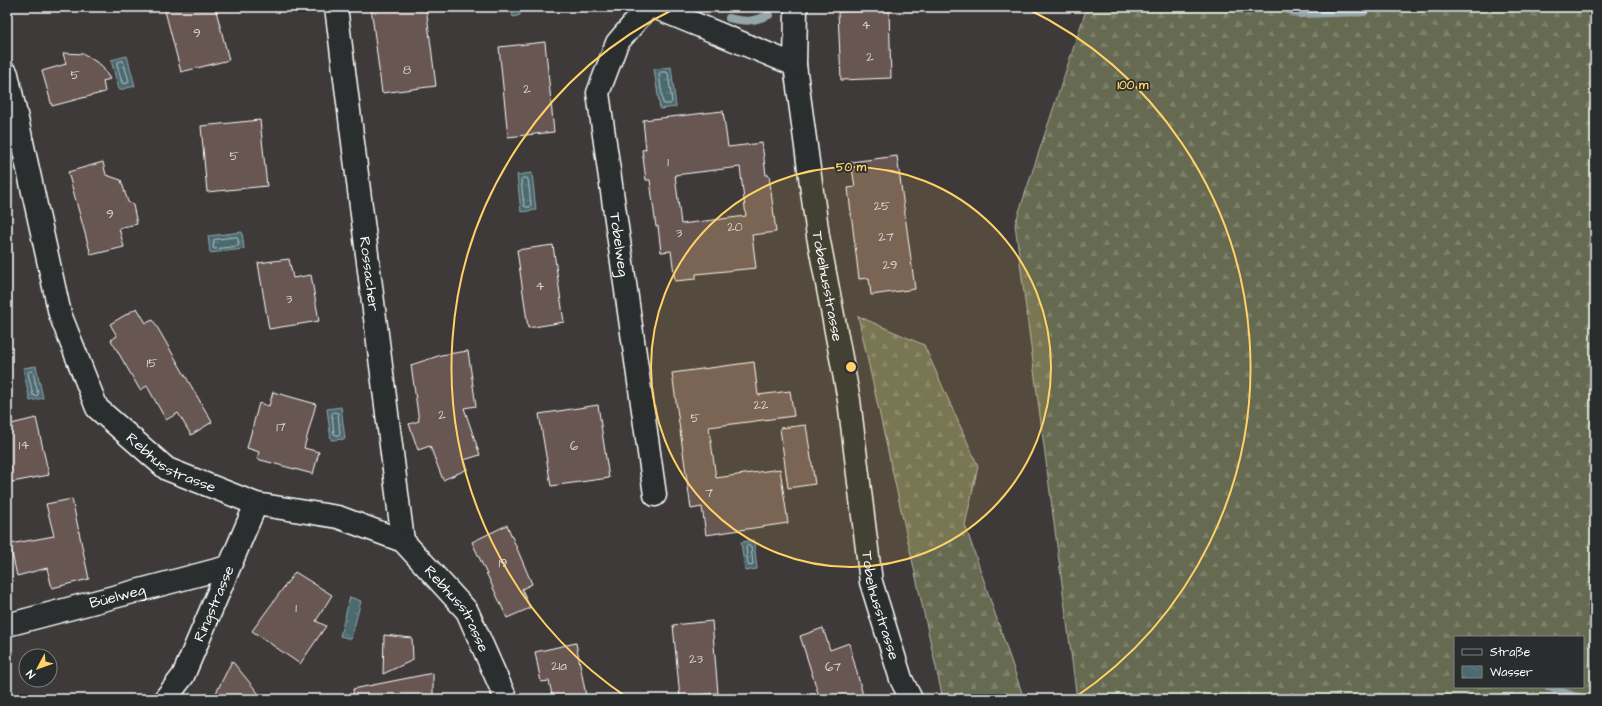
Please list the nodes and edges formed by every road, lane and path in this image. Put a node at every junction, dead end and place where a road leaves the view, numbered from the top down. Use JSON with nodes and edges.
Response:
{"nodes":[{"id":1,"x":336,"y":7,"type":"edge"},
{"id":2,"x":648,"y":7,"type":"edge"},
{"id":3,"x":654,"y":7,"type":"edge"},
{"id":4,"x":796,"y":7,"type":"edge"},
{"id":5,"x":795,"y":65,"type":"junction"},
{"id":6,"x":7,"y":74,"type":"edge"},
{"id":7,"x":655,"y":495,"type":"dead end"},
{"id":8,"x":256,"y":504,"type":"junction"},
{"id":9,"x":403,"y":541,"type":"junction"},
{"id":10,"x":228,"y":567,"type":"junction"},
{"id":11,"x":7,"y":624,"type":"edge"},
{"id":12,"x":165,"y":699,"type":"edge"},
{"id":13,"x":506,"y":699,"type":"edge"},
{"id":14,"x":911,"y":699,"type":"edge"}],
"edges":[{"from":1,"to":9,"type":"street","name":"Rossacher"},
{"from":2,"to":7,"type":"street","name":"Tobelweg"},
{"from":3,"to":5,"type":"street"},
{"from":4,"to":5,"type":"street","name":"Tobelhusstrasse"},
{"from":5,"to":14,"type":"street","name":"Tobelhusstrasse"},
{"from":6,"to":8,"type":"street","name":"Rebhusstrasse"},
{"from":8,"to":9,"type":"street","name":"Rebhusstrasse"},
{"from":8,"to":10,"type":"street","name":"Ringstrasse"},
{"from":9,"to":13,"type":"street","name":"Rebhusstrasse"},
{"from":10,"to":11,"type":"street","name":"Büelweg"},
{"from":10,"to":12,"type":"street","name":"Ringstrasse"}]}
